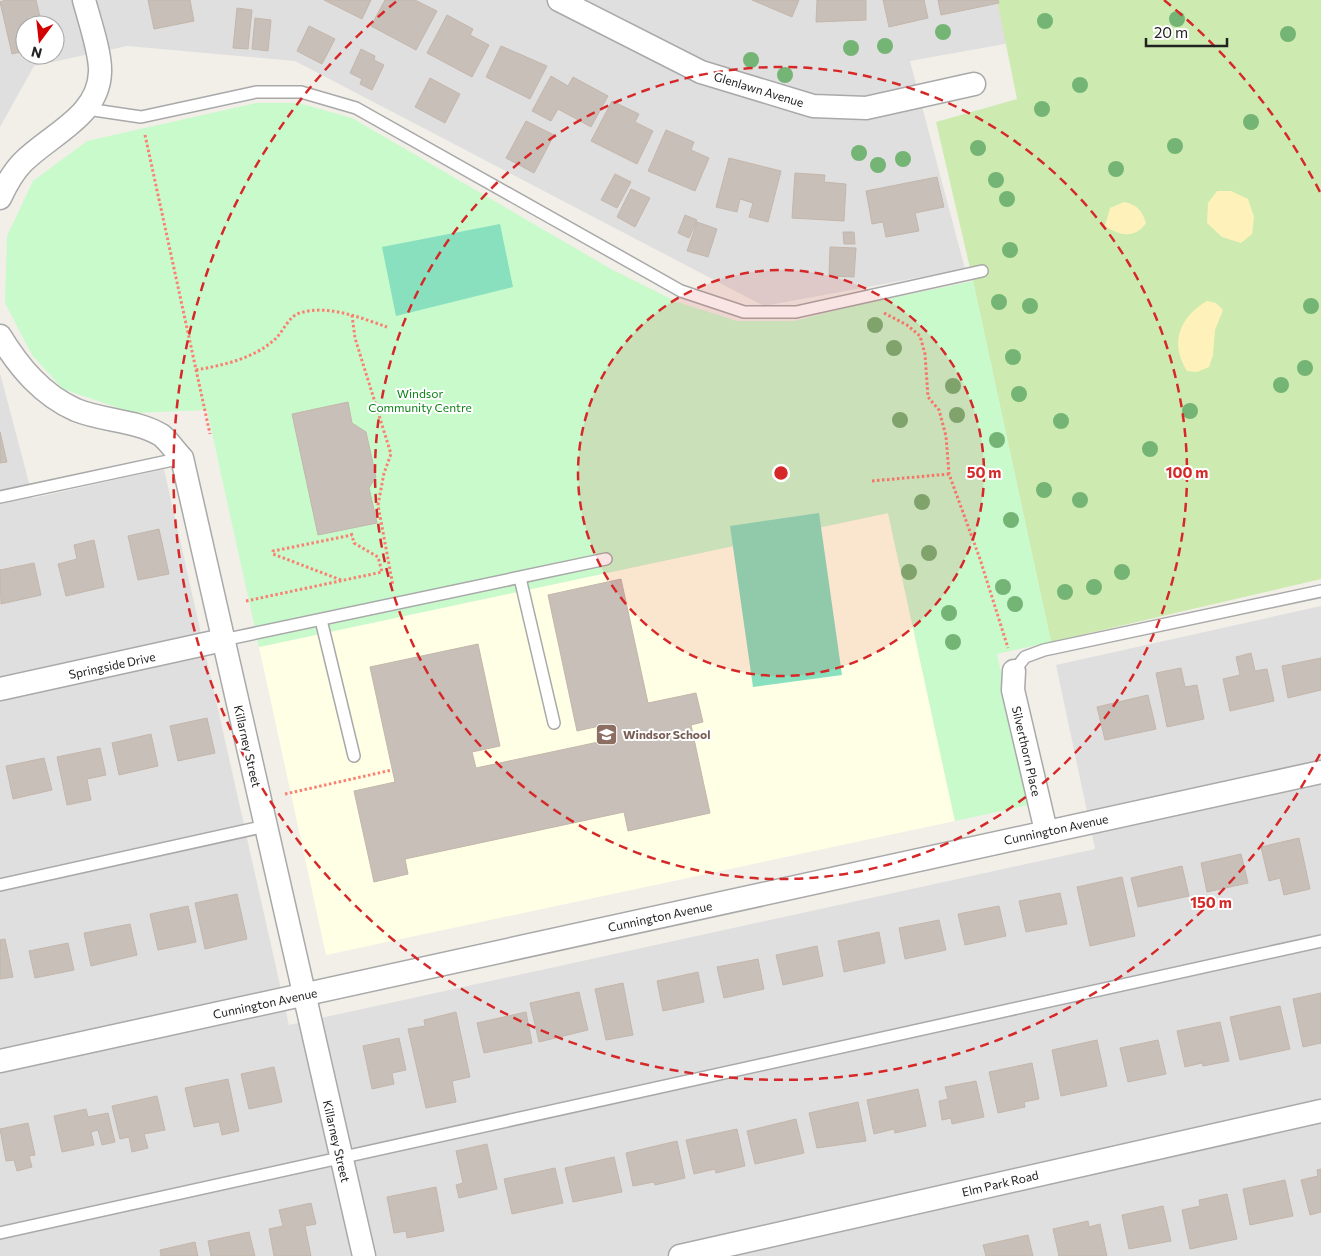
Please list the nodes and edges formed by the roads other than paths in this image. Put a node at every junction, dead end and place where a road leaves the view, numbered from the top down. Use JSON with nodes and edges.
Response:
{"nodes":[{"id":1,"x":84,"y":0,"type":"edge"},
{"id":2,"x":558,"y":0,"type":"edge"},
{"id":3,"x":974,"y":84,"type":"dead end"},
{"id":4,"x":87,"y":109,"type":"junction"},
{"id":5,"x":0,"y":198,"type":"edge"},
{"id":6,"x":982,"y":271,"type":"dead end"},
{"id":7,"x":0,"y":336,"type":"edge"},
{"id":8,"x":182,"y":458,"type":"junction"},
{"id":9,"x":0,"y":498,"type":"edge"},
{"id":10,"x":606,"y":559,"type":"dead end"},
{"id":11,"x":520,"y":578,"type":"junction"},
{"id":12,"x":1321,"y":591,"type":"edge"},
{"id":13,"x":322,"y":620,"type":"junction"},
{"id":14,"x":223,"y":640,"type":"junction"},
{"id":15,"x":1014,"y":671,"type":"joint"},
{"id":16,"x":0,"y":690,"type":"edge"},
{"id":17,"x":554,"y":723,"type":"dead end"},
{"id":18,"x":354,"y":756,"type":"dead end"},
{"id":19,"x":1321,"y":772,"type":"edge"},
{"id":20,"x":266,"y":826,"type":"junction"},
{"id":21,"x":1046,"y":831,"type":"junction"},
{"id":22,"x":0,"y":885,"type":"edge"},
{"id":23,"x":1321,"y":941,"type":"edge"},
{"id":24,"x":304,"y":995,"type":"junction"},
{"id":25,"x":0,"y":1061,"type":"edge"},
{"id":26,"x":1321,"y":1110,"type":"edge"},
{"id":27,"x":341,"y":1157,"type":"junction"},
{"id":28,"x":0,"y":1233,"type":"edge"},
{"id":29,"x":364,"y":1256,"type":"edge"},
{"id":30,"x":680,"y":1256,"type":"edge"}],
"edges":[{"from":1,"to":4,"type":"street"},
{"from":2,"to":3,"type":"street","name":"Glenlawn Avenue"},
{"from":4,"to":5,"type":"street"},
{"from":4,"to":6,"type":"lane"},
{"from":7,"to":8,"type":"street"},
{"from":8,"to":9,"type":"lane"},
{"from":8,"to":14,"type":"street","name":"Killarney Street"},
{"from":10,"to":11,"type":"lane"},
{"from":11,"to":13,"type":"lane"},
{"from":11,"to":17,"type":"lane"},
{"from":12,"to":15,"type":"lane"},
{"from":13,"to":14,"type":"lane"},
{"from":13,"to":18,"type":"lane"},
{"from":14,"to":16,"type":"street","name":"Springside Drive"},
{"from":14,"to":20,"type":"street","name":"Killarney Street"},
{"from":15,"to":21,"type":"street","name":"Silverthorn Place"},
{"from":19,"to":21,"type":"street","name":"Cunnington Avenue"},
{"from":20,"to":22,"type":"lane"},
{"from":20,"to":24,"type":"street","name":"Killarney Street"},
{"from":21,"to":24,"type":"street","name":"Cunnington Avenue"},
{"from":23,"to":27,"type":"lane"},
{"from":24,"to":25,"type":"street","name":"Cunnington Avenue"},
{"from":24,"to":27,"type":"street","name":"Killarney Street"},
{"from":26,"to":30,"type":"street","name":"Elm Park Road"},
{"from":27,"to":28,"type":"lane"},
{"from":27,"to":29,"type":"street","name":"Killarney Street"}]}
